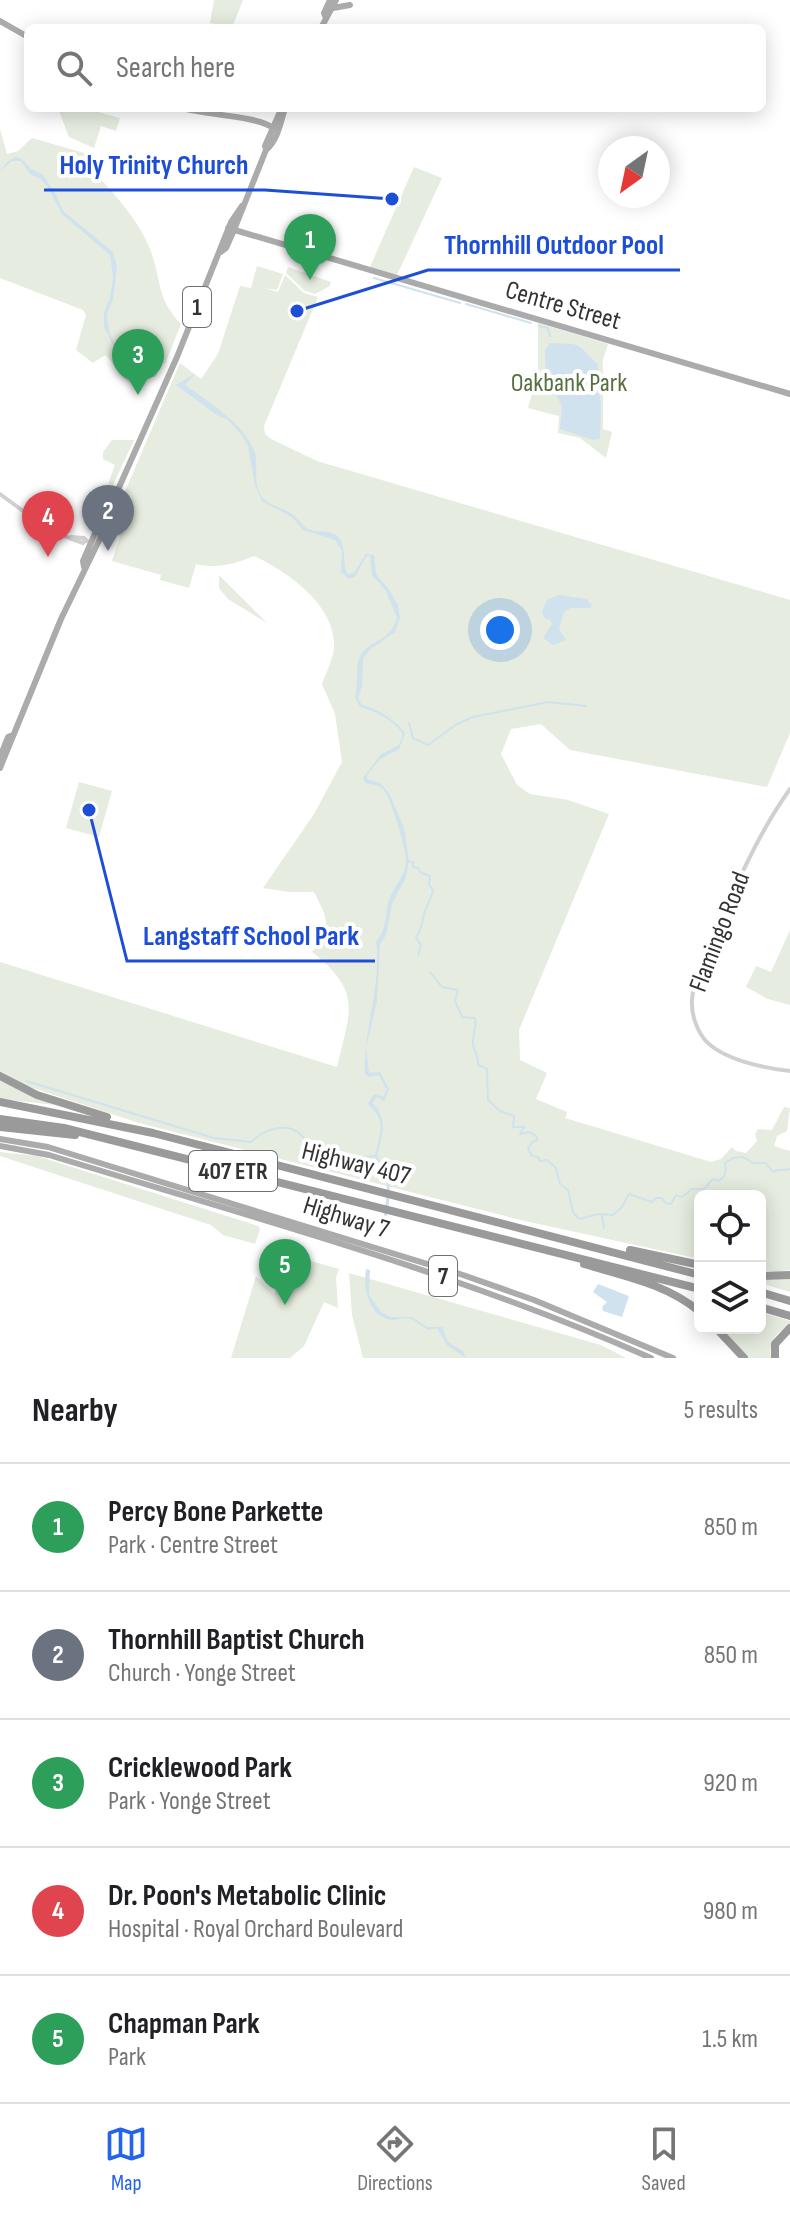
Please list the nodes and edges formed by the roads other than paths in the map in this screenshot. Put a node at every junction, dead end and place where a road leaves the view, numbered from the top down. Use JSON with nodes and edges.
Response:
{"nodes":[{"id":1,"x":336,"y":0,"type":"edge"},
{"id":2,"x":331,"y":4,"type":"edge"},
{"id":3,"x":350,"y":5,"type":"dead end"},
{"id":4,"x":0,"y":19,"type":"edge"},
{"id":5,"x":323,"y":24,"type":"edge"},
{"id":6,"x":24,"y":33,"type":"edge"},
{"id":7,"x":201,"y":112,"type":"edge"},
{"id":8,"x":205,"y":112,"type":"edge"},
{"id":9,"x":282,"y":112,"type":"edge"},
{"id":10,"x":210,"y":114,"type":"junction"},
{"id":11,"x":276,"y":129,"type":"junction"},
{"id":12,"x":231,"y":229,"type":"junction"},
{"id":13,"x":790,"y":394,"type":"edge"},
{"id":14,"x":0,"y":494,"type":"edge"},
{"id":15,"x":92,"y":542,"type":"junction"},
{"id":16,"x":13,"y":735,"type":"junction"},
{"id":17,"x":0,"y":757,"type":"edge"},
{"id":18,"x":0,"y":768,"type":"edge"},
{"id":19,"x":790,"y":789,"type":"edge"},
{"id":20,"x":790,"y":1071,"type":"edge"},
{"id":21,"x":0,"y":1076,"type":"edge"},
{"id":22,"x":0,"y":1102,"type":"edge"},
{"id":23,"x":0,"y":1119,"type":"edge"},
{"id":24,"x":0,"y":1127,"type":"edge"},
{"id":25,"x":153,"y":1133,"type":"junction"},
{"id":26,"x":100,"y":1137,"type":"junction"},
{"id":27,"x":0,"y":1139,"type":"edge"},
{"id":28,"x":0,"y":1146,"type":"edge"},
{"id":29,"x":572,"y":1240,"type":"junction"},
{"id":30,"x":554,"y":1251,"type":"junction"},
{"id":31,"x":694,"y":1264,"type":"edge"},
{"id":32,"x":694,"y":1273,"type":"edge"},
{"id":33,"x":790,"y":1275,"type":"edge"},
{"id":34,"x":766,"y":1276,"type":"edge"},
{"id":35,"x":694,"y":1287,"type":"edge"},
{"id":36,"x":766,"y":1294,"type":"edge"},
{"id":37,"x":790,"y":1301,"type":"edge"},
{"id":38,"x":694,"y":1307,"type":"edge"},
{"id":39,"x":766,"y":1309,"type":"edge"},
{"id":40,"x":790,"y":1316,"type":"edge"},
{"id":41,"x":790,"y":1328,"type":"edge"},
{"id":42,"x":722,"y":1334,"type":"edge"},
{"id":43,"x":651,"y":1358,"type":"edge"},
{"id":44,"x":673,"y":1358,"type":"edge"},
{"id":45,"x":744,"y":1358,"type":"edge"},
{"id":46,"x":775,"y":1358,"type":"edge"}],
"edges":[{"from":1,"to":2,"type":"main road"},
{"from":2,"to":3,"type":"main road"},
{"from":2,"to":5,"type":"main road"},
{"from":4,"to":6,"type":"main road"},
{"from":7,"to":10,"type":"main road"},
{"from":8,"to":10,"type":"main road"},
{"from":9,"to":11,"type":"main road","number":"1"},
{"from":10,"to":11,"type":"main road"},
{"from":11,"to":12,"type":"main road","number":"1"},
{"from":12,"to":13,"type":"main road","name":"Centre Street"},
{"from":12,"to":15,"type":"main road","number":"1"},
{"from":14,"to":15,"type":"street"},
{"from":15,"to":16,"type":"main road","number":"1"},
{"from":16,"to":17,"type":"main road","number":"1"},
{"from":16,"to":18,"type":"main road","number":"1"},
{"from":19,"to":20,"type":"street","name":"Flamingo Road"},
{"from":21,"to":25,"type":"highway"},
{"from":22,"to":25,"type":"highway","name":"Highway 407","number":"407 ETR"},
{"from":23,"to":26,"type":"highway","name":"Highway 407","number":"407 ETR"},
{"from":24,"to":26,"type":"highway"},
{"from":25,"to":29,"type":"highway","name":"Highway 407","number":"407 ETR"},
{"from":26,"to":30,"type":"highway","name":"Highway 407","number":"407 ETR"},
{"from":27,"to":44,"type":"main road","name":"Highway 7","number":"7"},
{"from":28,"to":43,"type":"main road","name":"Highway 7","number":"7"},
{"from":29,"to":31,"type":"highway"},
{"from":29,"to":32,"type":"highway","name":"Highway 407","number":"407 ETR"},
{"from":30,"to":35,"type":"highway","name":"Highway 407","number":"407 ETR"},
{"from":30,"to":38,"type":"highway"},
{"from":33,"to":34,"type":"highway"},
{"from":36,"to":37,"type":"highway"},
{"from":39,"to":40,"type":"highway"},
{"from":41,"to":46,"type":"highway"},
{"from":42,"to":45,"type":"highway"}]}
